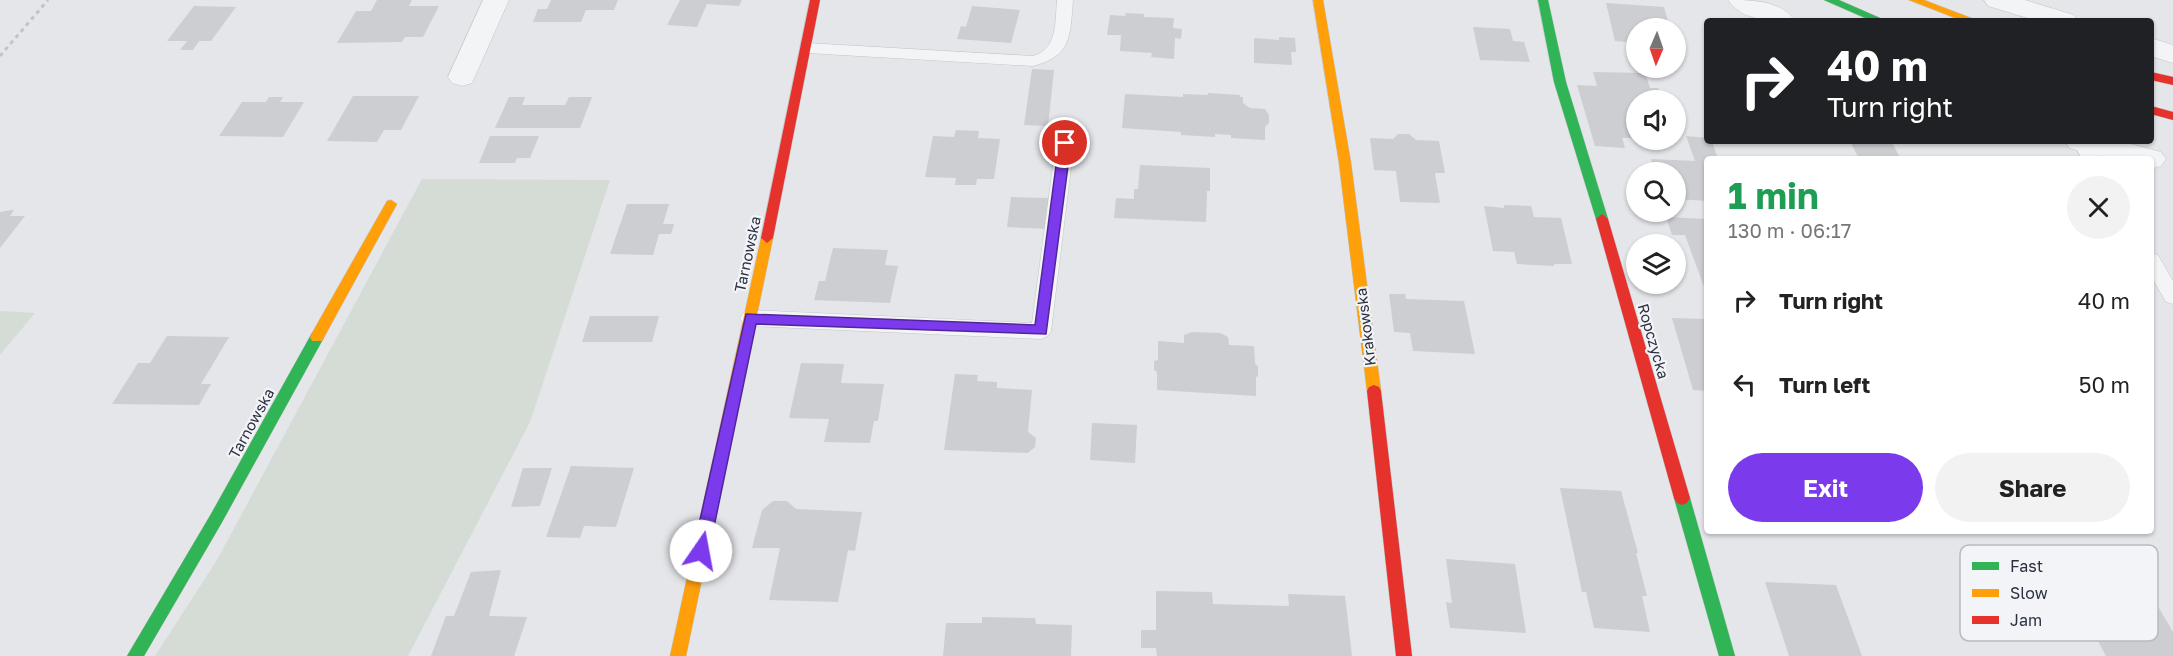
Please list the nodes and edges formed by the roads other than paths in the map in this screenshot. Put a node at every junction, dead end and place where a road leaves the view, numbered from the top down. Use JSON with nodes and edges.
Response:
{"nodes":[{"id":1,"x":496,"y":0,"type":"edge"},
{"id":2,"x":815,"y":0,"type":"edge"},
{"id":3,"x":1065,"y":0,"type":"edge"},
{"id":4,"x":1318,"y":0,"type":"edge"},
{"id":5,"x":1543,"y":0,"type":"edge"},
{"id":6,"x":1742,"y":0,"type":"edge"},
{"id":7,"x":1829,"y":0,"type":"edge"},
{"id":8,"x":1914,"y":0,"type":"edge"},
{"id":9,"x":1997,"y":0,"type":"edge"},
{"id":10,"x":1776,"y":18,"type":"edge"},
{"id":11,"x":1874,"y":18,"type":"edge"},
{"id":12,"x":1965,"y":18,"type":"edge"},
{"id":13,"x":2055,"y":18,"type":"edge"},
{"id":14,"x":807,"y":48,"type":"junction"},
{"id":15,"x":2154,"y":48,"type":"edge"},
{"id":16,"x":2173,"y":54,"type":"edge"},
{"id":17,"x":2154,"y":76,"type":"edge"},
{"id":18,"x":462,"y":77,"type":"dead end"},
{"id":19,"x":2173,"y":81,"type":"edge"},
{"id":20,"x":2154,"y":111,"type":"edge"},
{"id":21,"x":2173,"y":116,"type":"edge"},
{"id":22,"x":1065,"y":143,"type":"dead end"},
{"id":23,"x":2092,"y":144,"type":"edge"},
{"id":24,"x":2139,"y":156,"type":"edge"},
{"id":25,"x":2154,"y":160,"type":"edge"},
{"id":26,"x":2173,"y":165,"type":"edge"},
{"id":27,"x":391,"y":204,"type":"dead end"},
{"id":28,"x":2154,"y":265,"type":"edge"},
{"id":29,"x":2173,"y":297,"type":"edge"},
{"id":30,"x":750,"y":318,"type":"junction"},
{"id":31,"x":135,"y":656,"type":"edge"},
{"id":32,"x":678,"y":656,"type":"edge"},
{"id":33,"x":1404,"y":656,"type":"edge"},
{"id":34,"x":1727,"y":656,"type":"edge"}],
"edges":[{"from":1,"to":18,"type":"street"},
{"from":2,"to":14,"type":"street","name":"Tarnowska"},
{"from":3,"to":14,"type":"lane"},
{"from":4,"to":33,"type":"street","name":"Krakowska"},
{"from":5,"to":34,"type":"street","name":"Ropczycka"},
{"from":6,"to":10,"type":"street"},
{"from":7,"to":11,"type":"street"},
{"from":8,"to":12,"type":"street"},
{"from":9,"to":13,"type":"street"},
{"from":14,"to":30,"type":"street","name":"Tarnowska"},
{"from":15,"to":16,"type":"street"},
{"from":17,"to":19,"type":"street"},
{"from":20,"to":21,"type":"street"},
{"from":22,"to":30,"type":"lane"},
{"from":23,"to":24,"type":"street"},
{"from":25,"to":26,"type":"street"},
{"from":27,"to":31,"type":"street","name":"Tarnowska"},
{"from":28,"to":29,"type":"lane"},
{"from":30,"to":32,"type":"street","name":"Tarnowska"}]}
